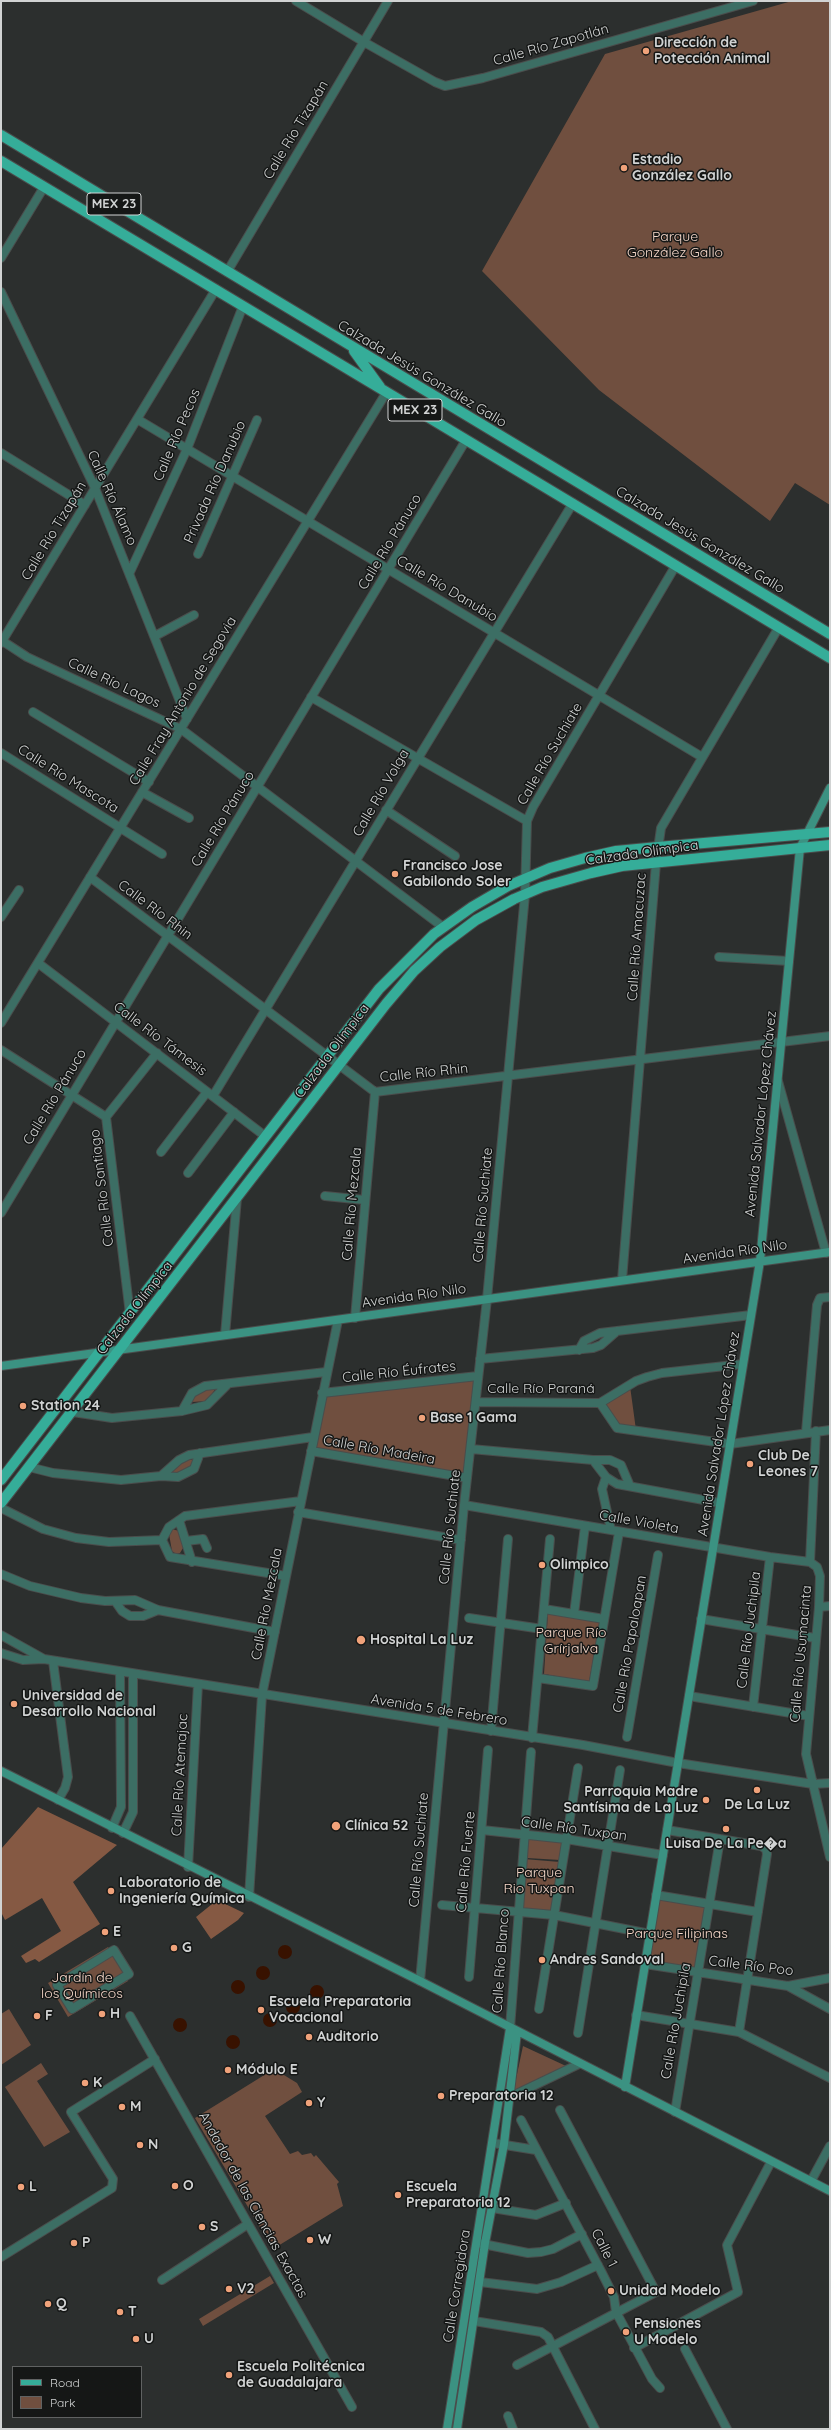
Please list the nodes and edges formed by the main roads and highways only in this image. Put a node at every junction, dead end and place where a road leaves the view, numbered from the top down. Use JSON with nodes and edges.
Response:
{"nodes":[{"id":1,"x":1,"y":135,"type":"edge"},
{"id":2,"x":1,"y":161,"type":"edge"},
{"id":3,"x":352,"y":348,"type":"junction"},
{"id":4,"x":385,"y":392,"type":"junction"},
{"id":5,"x":830,"y":634,"type":"edge"},
{"id":6,"x":830,"y":658,"type":"edge"},
{"id":7,"x":830,"y":832,"type":"edge"},
{"id":8,"x":830,"y":845,"type":"edge"},
{"id":9,"x":1,"y":1480,"type":"edge"},
{"id":10,"x":1,"y":1503,"type":"edge"}],
"edges":[{"from":1,"to":3,"type":"main road","name":"Calzada Jesús González Gallo","number":"MEX 23"},
{"from":2,"to":4,"type":"main road","number":"MEX 23"},
{"from":3,"to":4,"type":"main road"},
{"from":3,"to":5,"type":"main road","name":"Calzada Jesús González Gallo","number":"MEX 23"},
{"from":4,"to":6,"type":"main road","number":"MEX 23"},
{"from":7,"to":9,"type":"main road","name":"Calzada Olímpica"},
{"from":8,"to":10,"type":"main road","name":"Calzada Olímpica"}]}
